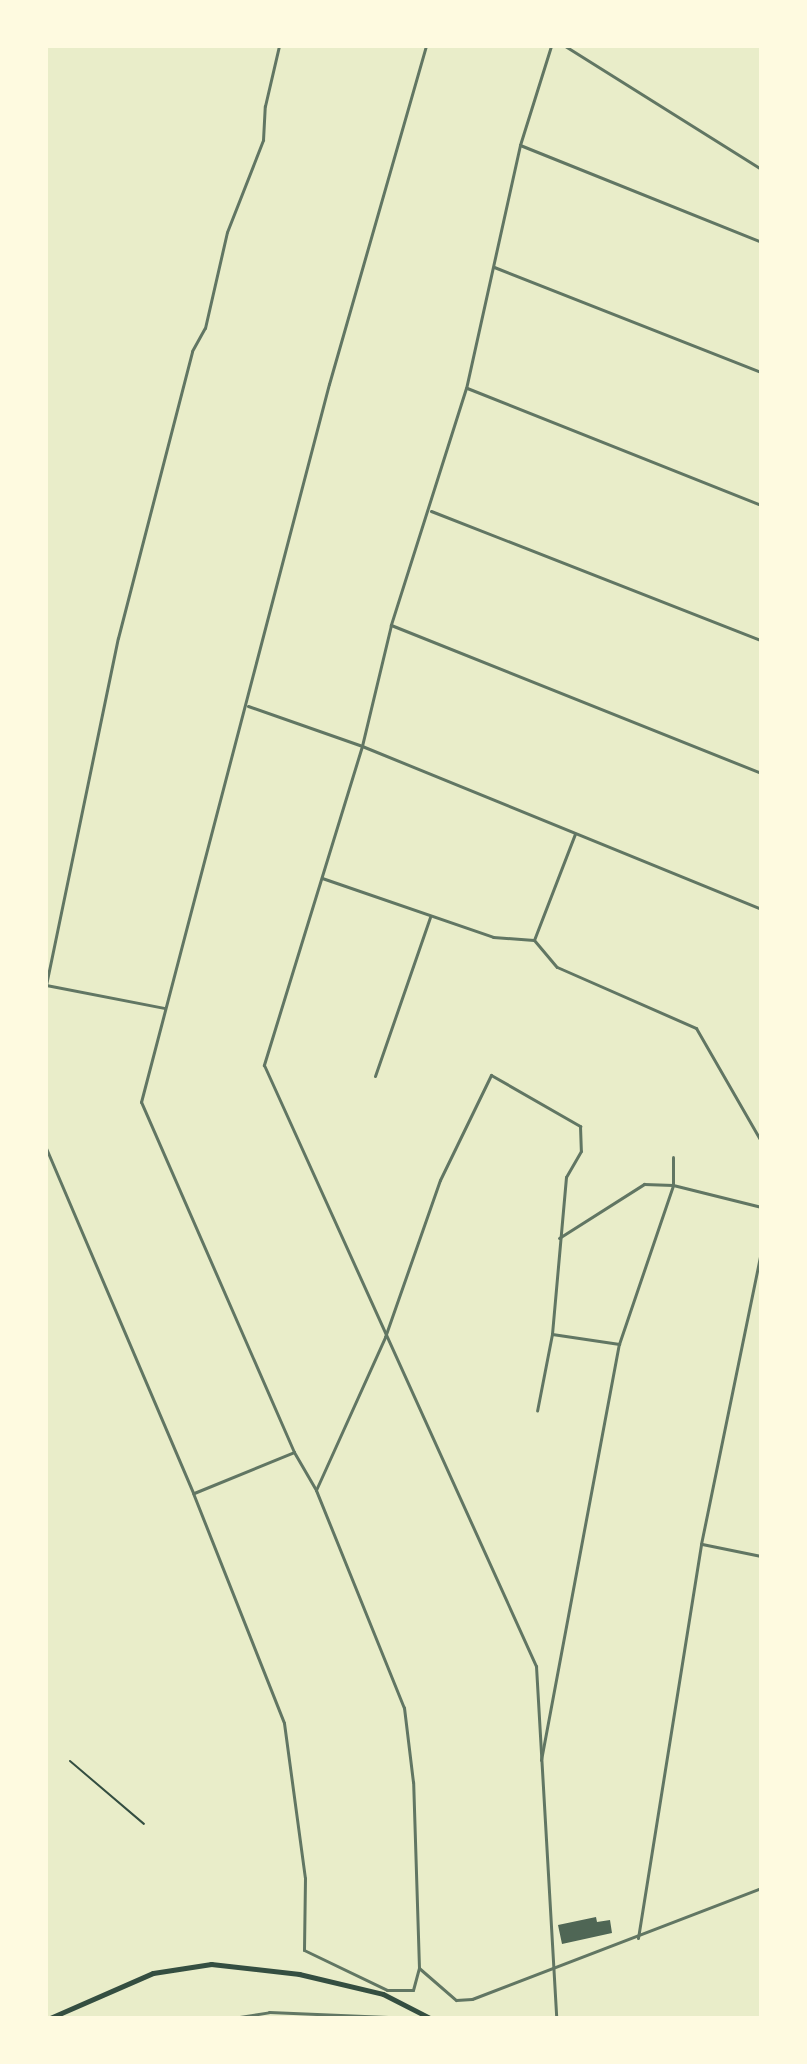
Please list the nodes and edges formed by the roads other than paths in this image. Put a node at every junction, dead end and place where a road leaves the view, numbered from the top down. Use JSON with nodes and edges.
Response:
{"nodes":[{"id":1,"x":279,"y":46,"type":"edge"},
{"id":2,"x":426,"y":46,"type":"edge"},
{"id":3,"x":551,"y":46,"type":"edge"},
{"id":4,"x":565,"y":46,"type":"edge"},
{"id":5,"x":520,"y":145,"type":"junction"},
{"id":6,"x":761,"y":169,"type":"edge"},
{"id":7,"x":761,"y":242,"type":"edge"},
{"id":8,"x":494,"y":267,"type":"junction"},
{"id":9,"x":761,"y":372,"type":"edge"},
{"id":10,"x":466,"y":388,"type":"junction"},
{"id":11,"x":761,"y":505,"type":"edge"},
{"id":12,"x":431,"y":511,"type":"junction"},
{"id":13,"x":391,"y":625,"type":"junction"},
{"id":14,"x":761,"y":640,"type":"edge"},
{"id":15,"x":248,"y":706,"type":"junction"},
{"id":16,"x":362,"y":746,"type":"junction"},
{"id":17,"x":761,"y":773,"type":"edge"},
{"id":18,"x":575,"y":834,"type":"junction"},
{"id":19,"x":321,"y":878,"type":"junction"},
{"id":20,"x":761,"y":909,"type":"edge"},
{"id":21,"x":430,"y":917,"type":"junction"},
{"id":22,"x":534,"y":940,"type":"junction"},
{"id":23,"x":46,"y":985,"type":"edge"},
{"id":24,"x":165,"y":1008,"type":"junction"},
{"id":25,"x":375,"y":1076,"type":"dead end"},
{"id":26,"x":761,"y":1141,"type":"edge"},
{"id":27,"x":46,"y":1148,"type":"edge"},
{"id":28,"x":673,"y":1157,"type":"dead end"},
{"id":29,"x":673,"y":1185,"type":"junction"},
{"id":30,"x":761,"y":1207,"type":"edge"},
{"id":31,"x":559,"y":1238,"type":"junction"},
{"id":32,"x":761,"y":1252,"type":"edge"},
{"id":33,"x":552,"y":1334,"type":"junction"},
{"id":34,"x":385,"y":1337,"type":"junction"},
{"id":35,"x":619,"y":1344,"type":"junction"},
{"id":36,"x":537,"y":1411,"type":"dead end"},
{"id":37,"x":294,"y":1452,"type":"junction"},
{"id":38,"x":316,"y":1490,"type":"junction"},
{"id":39,"x":193,"y":1493,"type":"junction"},
{"id":40,"x":701,"y":1544,"type":"junction"},
{"id":41,"x":761,"y":1556,"type":"edge"},
{"id":42,"x":540,"y":1764,"type":"junction"},
{"id":43,"x":761,"y":1888,"type":"edge"},
{"id":44,"x":638,"y":1938,"type":"junction"},
{"id":45,"x":419,"y":1968,"type":"junction"},
{"id":46,"x":554,"y":1972,"type":"junction"},
{"id":47,"x":50,"y":2018,"type":"edge"},
{"id":48,"x":233,"y":2018,"type":"edge"},
{"id":49,"x":412,"y":2018,"type":"edge"},
{"id":50,"x":430,"y":2018,"type":"edge"},
{"id":51,"x":556,"y":2018,"type":"edge"}],
"edges":[{"from":1,"to":23,"type":"street"},
{"from":2,"to":15,"type":"street"},
{"from":3,"to":5,"type":"street"},
{"from":4,"to":6,"type":"street"},
{"from":5,"to":7,"type":"street"},
{"from":5,"to":8,"type":"street"},
{"from":8,"to":9,"type":"street"},
{"from":8,"to":10,"type":"street"},
{"from":10,"to":11,"type":"street"},
{"from":10,"to":12,"type":"street"},
{"from":12,"to":13,"type":"street"},
{"from":12,"to":14,"type":"street"},
{"from":13,"to":16,"type":"street"},
{"from":13,"to":17,"type":"street"},
{"from":15,"to":16,"type":"street"},
{"from":15,"to":24,"type":"street"},
{"from":16,"to":18,"type":"street"},
{"from":16,"to":19,"type":"street"},
{"from":18,"to":20,"type":"street"},
{"from":18,"to":22,"type":"street"},
{"from":19,"to":21,"type":"street"},
{"from":19,"to":34,"type":"street"},
{"from":21,"to":22,"type":"street"},
{"from":21,"to":25,"type":"street"},
{"from":22,"to":26,"type":"street"},
{"from":23,"to":24,"type":"street"},
{"from":24,"to":37,"type":"street"},
{"from":27,"to":39,"type":"street"},
{"from":28,"to":29,"type":"street"},
{"from":29,"to":30,"type":"street"},
{"from":29,"to":31,"type":"street"},
{"from":29,"to":35,"type":"street"},
{"from":31,"to":33,"type":"street"},
{"from":31,"to":34,"type":"street"},
{"from":32,"to":40,"type":"street"},
{"from":33,"to":35,"type":"street"},
{"from":33,"to":36,"type":"street"},
{"from":34,"to":38,"type":"street"},
{"from":34,"to":42,"type":"street"},
{"from":35,"to":42,"type":"street"},
{"from":37,"to":38,"type":"street"},
{"from":37,"to":39,"type":"street"},
{"from":38,"to":45,"type":"street"},
{"from":39,"to":45,"type":"street"},
{"from":40,"to":41,"type":"street"},
{"from":40,"to":44,"type":"street"},
{"from":42,"to":46,"type":"street"},
{"from":43,"to":44,"type":"street"},
{"from":44,"to":46,"type":"street"},
{"from":45,"to":46,"type":"street"},
{"from":46,"to":51,"type":"street"},
{"from":47,"to":50,"type":"main road"},
{"from":48,"to":49,"type":"street"}]}
